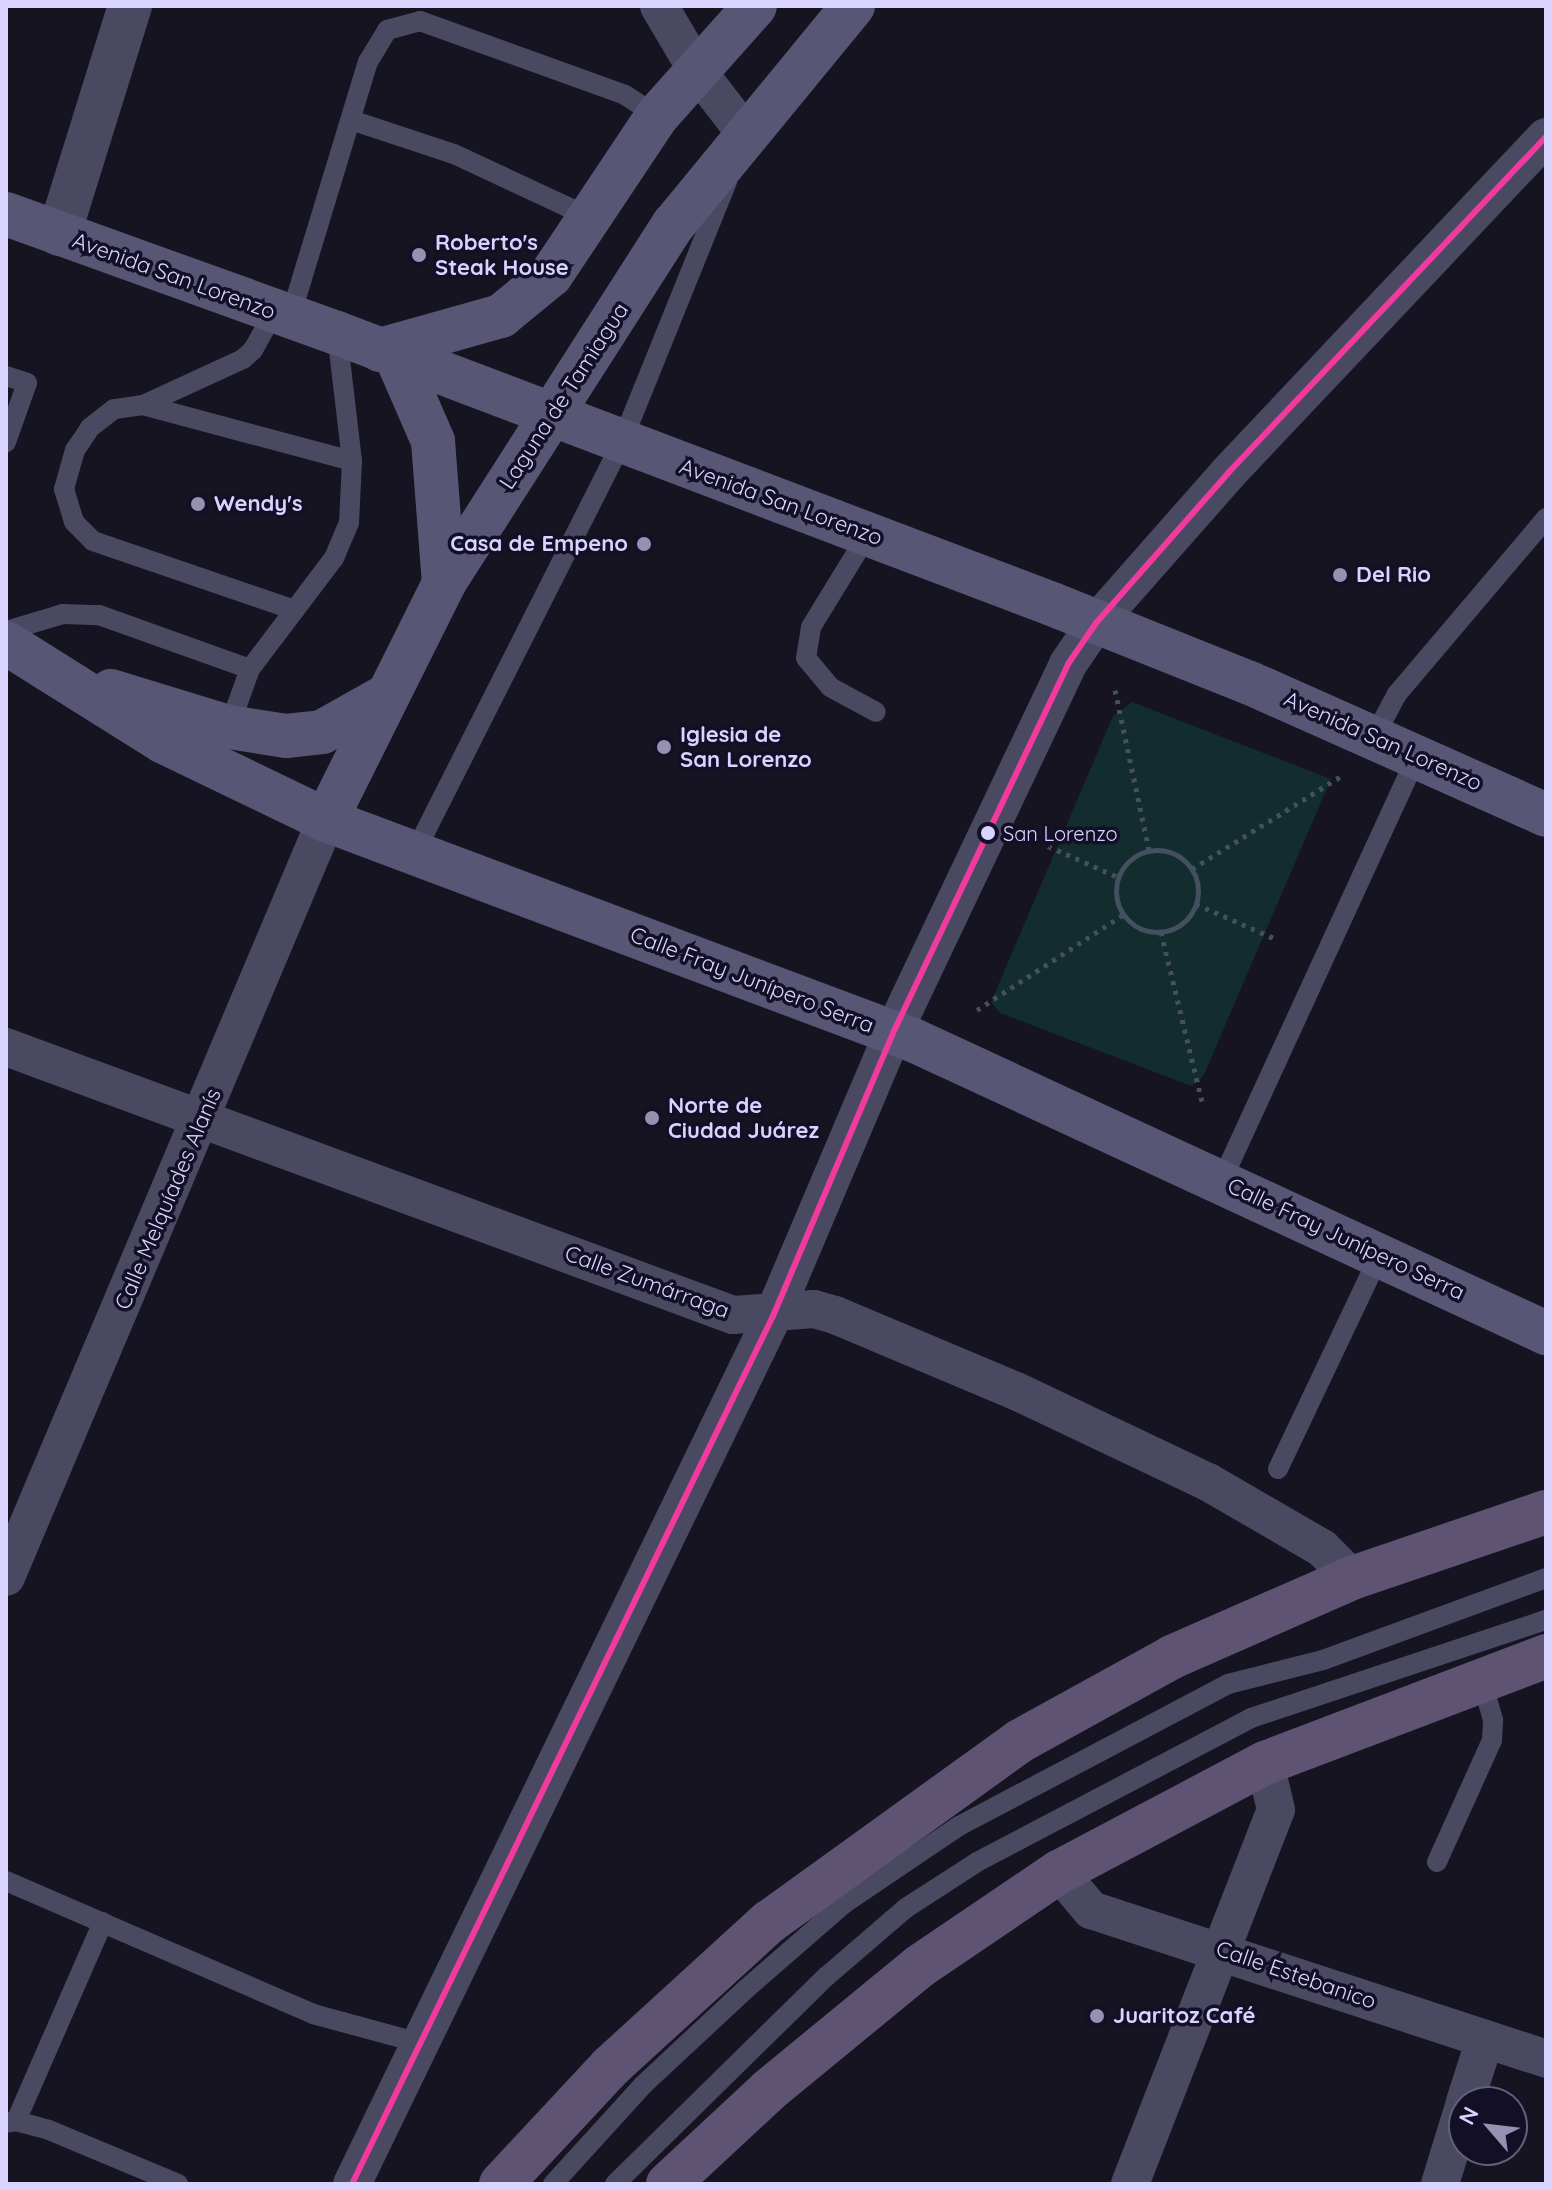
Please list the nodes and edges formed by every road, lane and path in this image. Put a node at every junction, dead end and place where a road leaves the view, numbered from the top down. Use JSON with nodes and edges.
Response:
{"nodes":[{"id":1,"x":130,"y":6,"type":"edge"},
{"id":2,"x":659,"y":6,"type":"edge"},
{"id":3,"x":755,"y":6,"type":"edge"},
{"id":4,"x":853,"y":6,"type":"edge"},
{"id":5,"x":698,"y":72,"type":"junction"},
{"id":6,"x":657,"y":116,"type":"junction"},
{"id":7,"x":354,"y":121,"type":"junction"},
{"id":8,"x":746,"y":134,"type":"junction"},
{"id":9,"x":1546,"y":137,"type":"edge"},
{"id":10,"x":6,"y":214,"type":"edge"},
{"id":11,"x":591,"y":218,"type":"junction"},
{"id":12,"x":59,"y":234,"type":"junction"},
{"id":13,"x":282,"y":315,"type":"junction"},
{"id":14,"x":337,"y":333,"type":"junction"},
{"id":15,"x":388,"y":353,"type":"junction"},
{"id":16,"x":6,"y":376,"type":"edge"},
{"id":17,"x":143,"y":405,"type":"junction"},
{"id":18,"x":551,"y":417,"type":"junction"},
{"id":19,"x":6,"y":442,"type":"edge"},
{"id":20,"x":621,"y":444,"type":"junction"},
{"id":21,"x":352,"y":461,"type":"junction"},
{"id":22,"x":1546,"y":518,"type":"edge"},
{"id":23,"x":868,"y":534,"type":"junction"},
{"id":24,"x":444,"y":583,"type":"junction"},
{"id":25,"x":295,"y":610,"type":"junction"},
{"id":26,"x":1096,"y":623,"type":"junction"},
{"id":27,"x":6,"y":631,"type":"edge"},
{"id":28,"x":6,"y":643,"type":"edge"},
{"id":29,"x":250,"y":669,"type":"junction"},
{"id":30,"x":51,"y":674,"type":"junction"},
{"id":31,"x":1115,"y":690,"type":"dead end"},
{"id":32,"x":384,"y":697,"type":"junction"},
{"id":33,"x":876,"y":712,"type":"dead end"},
{"id":34,"x":229,"y":727,"type":"junction"},
{"id":35,"x":1374,"y":737,"type":"junction"},
{"id":36,"x":1417,"y":756,"type":"junction"},
{"id":37,"x":1343,"y":775,"type":"dead end"},
{"id":38,"x":1546,"y":815,"type":"edge"},
{"id":39,"x":326,"y":820,"type":"junction"},
{"id":40,"x":1048,"y":846,"type":"dead end"},
{"id":41,"x":1149,"y":850,"type":"junction"},
{"id":42,"x":415,"y":852,"type":"junction"},
{"id":43,"x":1192,"y":869,"type":"junction"},
{"id":44,"x":1118,"y":877,"type":"junction"},
{"id":45,"x":1196,"y":904,"type":"junction"},
{"id":46,"x":1123,"y":915,"type":"junction"},
{"id":47,"x":1161,"y":932,"type":"junction"},
{"id":48,"x":1274,"y":938,"type":"dead end"},
{"id":49,"x":977,"y":1010,"type":"dead end"},
{"id":50,"x":893,"y":1033,"type":"junction"},
{"id":51,"x":6,"y":1047,"type":"edge"},
{"id":52,"x":1203,"y":1105,"type":"dead end"},
{"id":53,"x":203,"y":1117,"type":"junction"},
{"id":54,"x":1222,"y":1180,"type":"junction"},
{"id":55,"x":1380,"y":1254,"type":"junction"},
{"id":56,"x":773,"y":1316,"type":"junction"},
{"id":57,"x":1546,"y":1333,"type":"edge"},
{"id":58,"x":1278,"y":1469,"type":"dead end"},
{"id":59,"x":1546,"y":1512,"type":"edge"},
{"id":60,"x":6,"y":1577,"type":"edge"},
{"id":61,"x":1352,"y":1578,"type":"junction"},
{"id":62,"x":1546,"y":1578,"type":"edge"},
{"id":63,"x":1546,"y":1620,"type":"edge"},
{"id":64,"x":1546,"y":1656,"type":"edge"},
{"id":65,"x":1481,"y":1677,"type":"junction"},
{"id":66,"x":1265,"y":1763,"type":"junction"},
{"id":67,"x":1437,"y":1862,"type":"dead end"},
{"id":68,"x":1059,"y":1872,"type":"junction"},
{"id":69,"x":6,"y":1881,"type":"edge"},
{"id":70,"x":103,"y":1922,"type":"junction"},
{"id":71,"x":1220,"y":1949,"type":"junction"},
{"id":72,"x":1485,"y":2039,"type":"junction"},
{"id":73,"x":420,"y":2043,"type":"junction"},
{"id":74,"x":1546,"y":2059,"type":"edge"},
{"id":75,"x":1471,"y":2086,"type":"edge"},
{"id":76,"x":11,"y":2122,"type":"edge"},
{"id":77,"x":1448,"y":2158,"type":"edge"},
{"id":78,"x":178,"y":2184,"type":"edge"},
{"id":79,"x":352,"y":2184,"type":"edge"},
{"id":80,"x":501,"y":2184,"type":"edge"},
{"id":81,"x":553,"y":2184,"type":"edge"},
{"id":82,"x":615,"y":2184,"type":"edge"},
{"id":83,"x":668,"y":2184,"type":"edge"},
{"id":84,"x":1130,"y":2184,"type":"edge"},
{"id":85,"x":1440,"y":2184,"type":"edge"}],
"edges":[{"from":1,"to":12,"type":"street"},
{"from":2,"to":5,"type":"street"},
{"from":3,"to":5,"type":"main road"},
{"from":4,"to":8,"type":"main road","name":"Laguna de Tamiagua"},
{"from":5,"to":6,"type":"main road"},
{"from":5,"to":8,"type":"street"},
{"from":6,"to":7,"type":"lane"},
{"from":6,"to":11,"type":"main road"},
{"from":7,"to":11,"type":"lane"},
{"from":7,"to":13,"type":"lane"},
{"from":8,"to":18,"type":"main road","name":"Laguna de Tamiagua"},
{"from":8,"to":20,"type":"lane"},
{"from":9,"to":26,"type":"street"},
{"from":10,"to":12,"type":"main road","name":"Avenida San Lorenzo"},
{"from":11,"to":15,"type":"main road"},
{"from":12,"to":13,"type":"main road","name":"Avenida San Lorenzo"},
{"from":13,"to":14,"type":"main road","name":"Avenida San Lorenzo"},
{"from":13,"to":17,"type":"lane"},
{"from":14,"to":15,"type":"main road","name":"Avenida San Lorenzo"},
{"from":14,"to":21,"type":"lane"},
{"from":15,"to":18,"type":"main road","name":"Avenida San Lorenzo"},
{"from":15,"to":24,"type":"main road"},
{"from":16,"to":19,"type":"lane"},
{"from":17,"to":21,"type":"lane"},
{"from":17,"to":25,"type":"lane"},
{"from":18,"to":20,"type":"main road","name":"Avenida San Lorenzo"},
{"from":18,"to":24,"type":"main road","name":"Laguna de Tamiagua"},
{"from":20,"to":23,"type":"main road","name":"Avenida San Lorenzo"},
{"from":20,"to":42,"type":"lane"},
{"from":21,"to":25,"type":"lane"},
{"from":22,"to":35,"type":"lane"},
{"from":23,"to":26,"type":"main road","name":"Avenida San Lorenzo"},
{"from":23,"to":33,"type":"lane"},
{"from":24,"to":32,"type":"main road","name":"Laguna de Tamiagua"},
{"from":25,"to":29,"type":"lane"},
{"from":26,"to":35,"type":"main road","name":"Avenida San Lorenzo"},
{"from":26,"to":50,"type":"street"},
{"from":27,"to":29,"type":"lane"},
{"from":28,"to":30,"type":"main road","name":"Calle Fray Junípero Serra"},
{"from":29,"to":34,"type":"lane"},
{"from":30,"to":34,"type":"main road"},
{"from":30,"to":39,"type":"main road","name":"Calle Fray Junípero Serra"},
{"from":31,"to":41,"type":"path"},
{"from":32,"to":34,"type":"main road"},
{"from":32,"to":39,"type":"main road","name":"Laguna de Tamiagua"},
{"from":35,"to":36,"type":"main road","name":"Avenida San Lorenzo"},
{"from":36,"to":38,"type":"main road","name":"Avenida San Lorenzo"},
{"from":36,"to":54,"type":"lane"},
{"from":37,"to":43,"type":"path"},
{"from":39,"to":42,"type":"main road","name":"Calle Fray Junípero Serra"},
{"from":39,"to":53,"type":"street","name":"Calle Melquíades Alanís"},
{"from":40,"to":44,"type":"path"},
{"from":41,"to":43,"type":"path"},
{"from":41,"to":44,"type":"path"},
{"from":42,"to":50,"type":"main road","name":"Calle Fray Junípero Serra"},
{"from":43,"to":45,"type":"path"},
{"from":44,"to":46,"type":"path"},
{"from":45,"to":47,"type":"path"},
{"from":45,"to":48,"type":"path"},
{"from":46,"to":47,"type":"path"},
{"from":46,"to":49,"type":"path"},
{"from":47,"to":52,"type":"path"},
{"from":50,"to":54,"type":"main road","name":"Calle Fray Junípero Serra"},
{"from":50,"to":56,"type":"street"},
{"from":51,"to":53,"type":"street","name":"Calle Zumárraga"},
{"from":53,"to":56,"type":"street","name":"Calle Zumárraga"},
{"from":53,"to":60,"type":"street","name":"Calle Melquíades Alanís"},
{"from":54,"to":55,"type":"main road","name":"Calle Fray Junípero Serra"},
{"from":55,"to":57,"type":"main road","name":"Calle Fray Junípero Serra"},
{"from":55,"to":58,"type":"lane"},
{"from":56,"to":61,"type":"street","name":"Calle Zumárraga"},
{"from":56,"to":73,"type":"street"},
{"from":59,"to":61,"type":"main road"},
{"from":61,"to":80,"type":"main road"},
{"from":62,"to":81,"type":"lane"},
{"from":63,"to":82,"type":"lane"},
{"from":64,"to":65,"type":"main road"},
{"from":65,"to":66,"type":"main road"},
{"from":65,"to":67,"type":"lane"},
{"from":66,"to":68,"type":"main road"},
{"from":66,"to":71,"type":"street"},
{"from":68,"to":71,"type":"street","name":"Calle Estebanico"},
{"from":68,"to":83,"type":"main road"},
{"from":69,"to":70,"type":"lane"},
{"from":70,"to":73,"type":"lane"},
{"from":70,"to":76,"type":"lane"},
{"from":71,"to":72,"type":"street","name":"Calle Estebanico"},
{"from":71,"to":84,"type":"street"},
{"from":72,"to":74,"type":"street","name":"Calle Estebanico"},
{"from":72,"to":75,"type":"street"},
{"from":73,"to":79,"type":"street"},
{"from":76,"to":78,"type":"lane"},
{"from":77,"to":85,"type":"street"}]}
